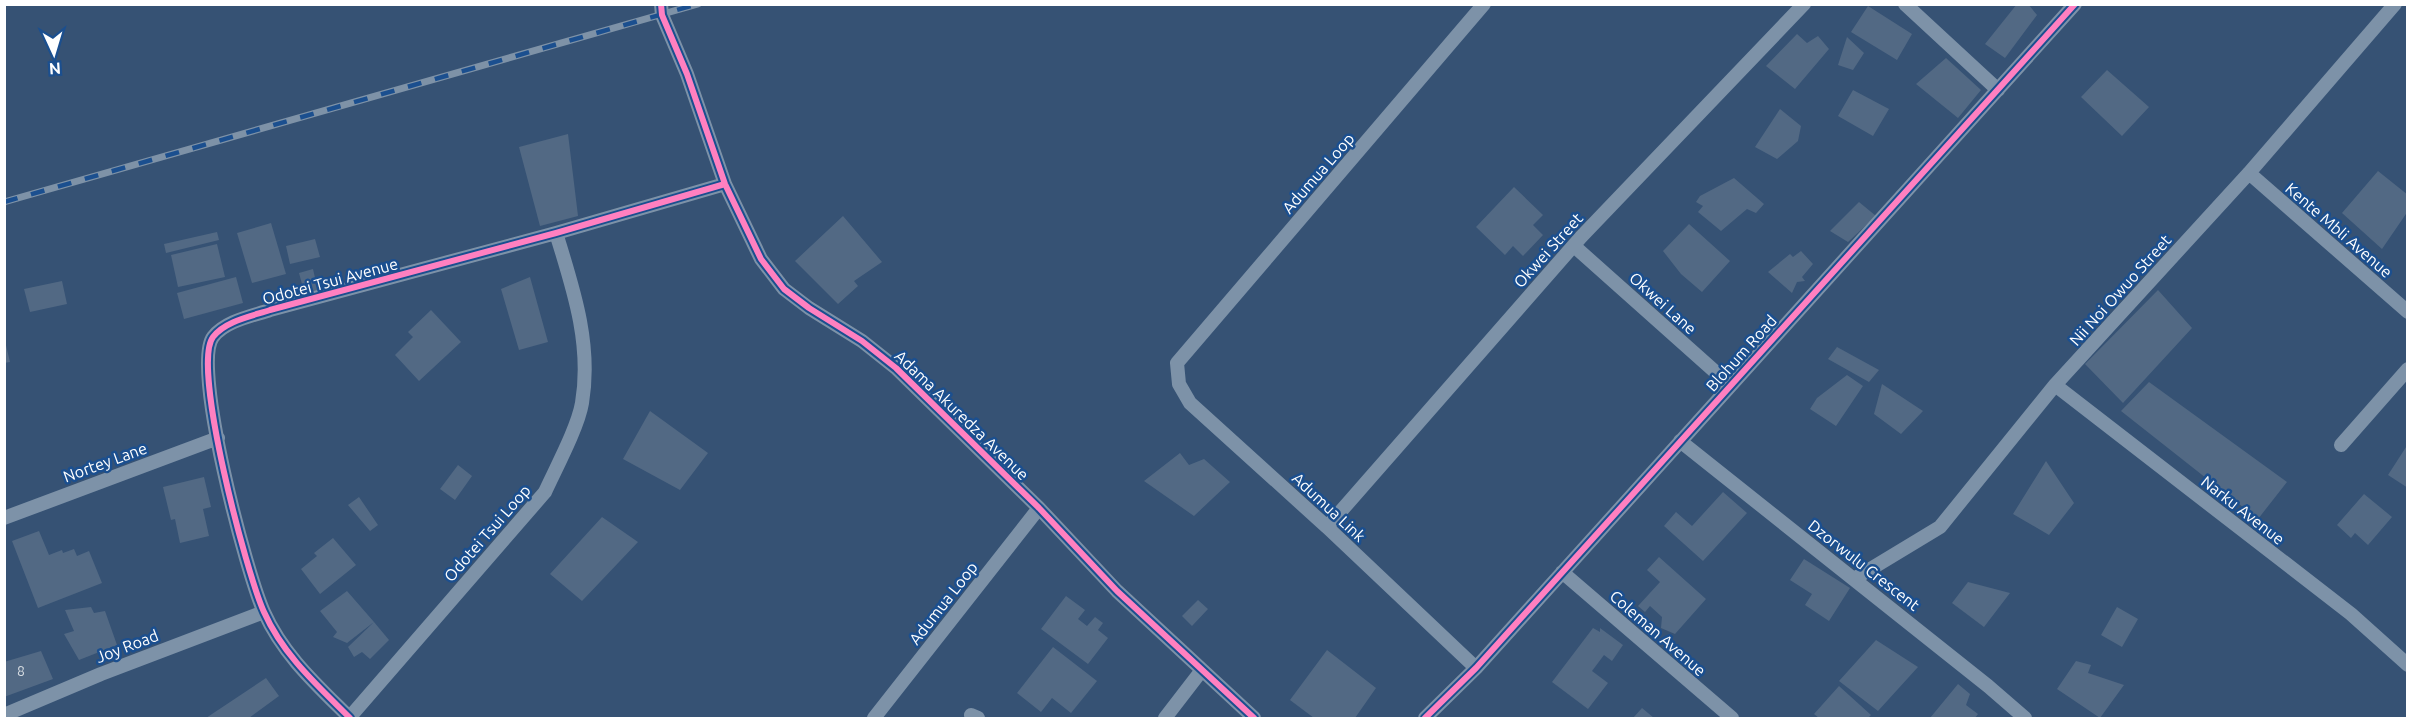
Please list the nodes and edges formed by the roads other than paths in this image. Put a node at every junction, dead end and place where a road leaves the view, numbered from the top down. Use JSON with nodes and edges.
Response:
{"nodes":[{"id":1,"x":661,"y":4,"type":"edge"},
{"id":2,"x":1484,"y":4,"type":"edge"},
{"id":3,"x":1804,"y":4,"type":"edge"},
{"id":4,"x":1905,"y":4,"type":"edge"},
{"id":5,"x":2075,"y":4,"type":"edge"},
{"id":6,"x":2395,"y":4,"type":"edge"},
{"id":7,"x":1998,"y":90,"type":"junction"},
{"id":8,"x":2249,"y":173,"type":"junction"},
{"id":9,"x":725,"y":184,"type":"junction"},
{"id":10,"x":556,"y":233,"type":"junction"},
{"id":11,"x":1574,"y":246,"type":"junction"},
{"id":12,"x":2408,"y":312,"type":"edge"},
{"id":13,"x":1177,"y":363,"type":"joint"},
{"id":14,"x":2408,"y":369,"type":"edge"},
{"id":15,"x":1730,"y":385,"type":"junction"},
{"id":16,"x":2055,"y":385,"type":"junction"},
{"id":17,"x":218,"y":438,"type":"junction"},
{"id":18,"x":1680,"y":441,"type":"junction"},
{"id":19,"x":2341,"y":445,"type":"dead end"},
{"id":20,"x":1039,"y":508,"type":"junction"},
{"id":21,"x":4,"y":518,"type":"edge"},
{"id":22,"x":1327,"y":527,"type":"junction"},
{"id":23,"x":1562,"y":572,"type":"junction"},
{"id":24,"x":1854,"y":579,"type":"junction"},
{"id":25,"x":264,"y":612,"type":"junction"},
{"id":26,"x":2408,"y":665,"type":"edge"},
{"id":27,"x":1476,"y":668,"type":"junction"},
{"id":28,"x":1202,"y":670,"type":"junction"},
{"id":29,"x":4,"y":716,"type":"edge"},
{"id":30,"x":349,"y":718,"type":"edge"},
{"id":31,"x":873,"y":718,"type":"edge"},
{"id":32,"x":1165,"y":718,"type":"edge"},
{"id":33,"x":1254,"y":718,"type":"edge"},
{"id":34,"x":1425,"y":718,"type":"edge"},
{"id":35,"x":1732,"y":718,"type":"edge"},
{"id":36,"x":2025,"y":718,"type":"edge"}],
"edges":[{"from":1,"to":9,"type":"street","name":"Adama Akuredza Avenue"},
{"from":2,"to":13,"type":"street","name":"Adumua Loop"},
{"from":3,"to":11,"type":"street","name":"Okwei Street"},
{"from":4,"to":7,"type":"street"},
{"from":5,"to":7,"type":"street","name":"Blohum Road"},
{"from":6,"to":8,"type":"street","name":"Nii Noi Owuo Street"},
{"from":7,"to":15,"type":"street","name":"Blohum Road"},
{"from":8,"to":12,"type":"street","name":"Kente Mbli Avenue"},
{"from":8,"to":16,"type":"street","name":"Nii Noi Owuo Street"},
{"from":9,"to":10,"type":"street","name":"Odotei Tsui Avenue"},
{"from":9,"to":20,"type":"street","name":"Adama Akuredza Avenue"},
{"from":10,"to":17,"type":"street","name":"Odotei Tsui Avenue"},
{"from":10,"to":30,"type":"street","name":"Odotei Tsui Loop"},
{"from":11,"to":15,"type":"street","name":"Okwei Lane"},
{"from":11,"to":22,"type":"street","name":"Okwei Street"},
{"from":13,"to":22,"type":"street","name":"Adumua Link"},
{"from":14,"to":19,"type":"street"},
{"from":15,"to":18,"type":"street","name":"Blohum Road"},
{"from":16,"to":24,"type":"street","name":"Nii Noi Owuo Street"},
{"from":16,"to":26,"type":"street","name":"Narku Avenue"},
{"from":17,"to":21,"type":"street","name":"Nortey Lane"},
{"from":17,"to":25,"type":"street","name":"Odotei Tsui Avenue"},
{"from":18,"to":23,"type":"street","name":"Blohum Road"},
{"from":18,"to":24,"type":"street","name":"Dzorwulu Crescent"},
{"from":20,"to":28,"type":"street","name":"Adama Akuredza Avenue"},
{"from":20,"to":31,"type":"street","name":"Adumua Loop"},
{"from":22,"to":27,"type":"street","name":"Adumua Link"},
{"from":23,"to":27,"type":"street","name":"Blohum Road"},
{"from":23,"to":35,"type":"street","name":"Coleman Avenue"},
{"from":24,"to":36,"type":"street","name":"Dzorwulu Crescent"},
{"from":25,"to":29,"type":"street","name":"Joy Road"},
{"from":25,"to":30,"type":"street","name":"Odotei Tsui Avenue"},
{"from":27,"to":34,"type":"street","name":"Blohum Road"},
{"from":28,"to":32,"type":"street"},
{"from":28,"to":33,"type":"street","name":"Adama Akuredza Avenue"}]}
